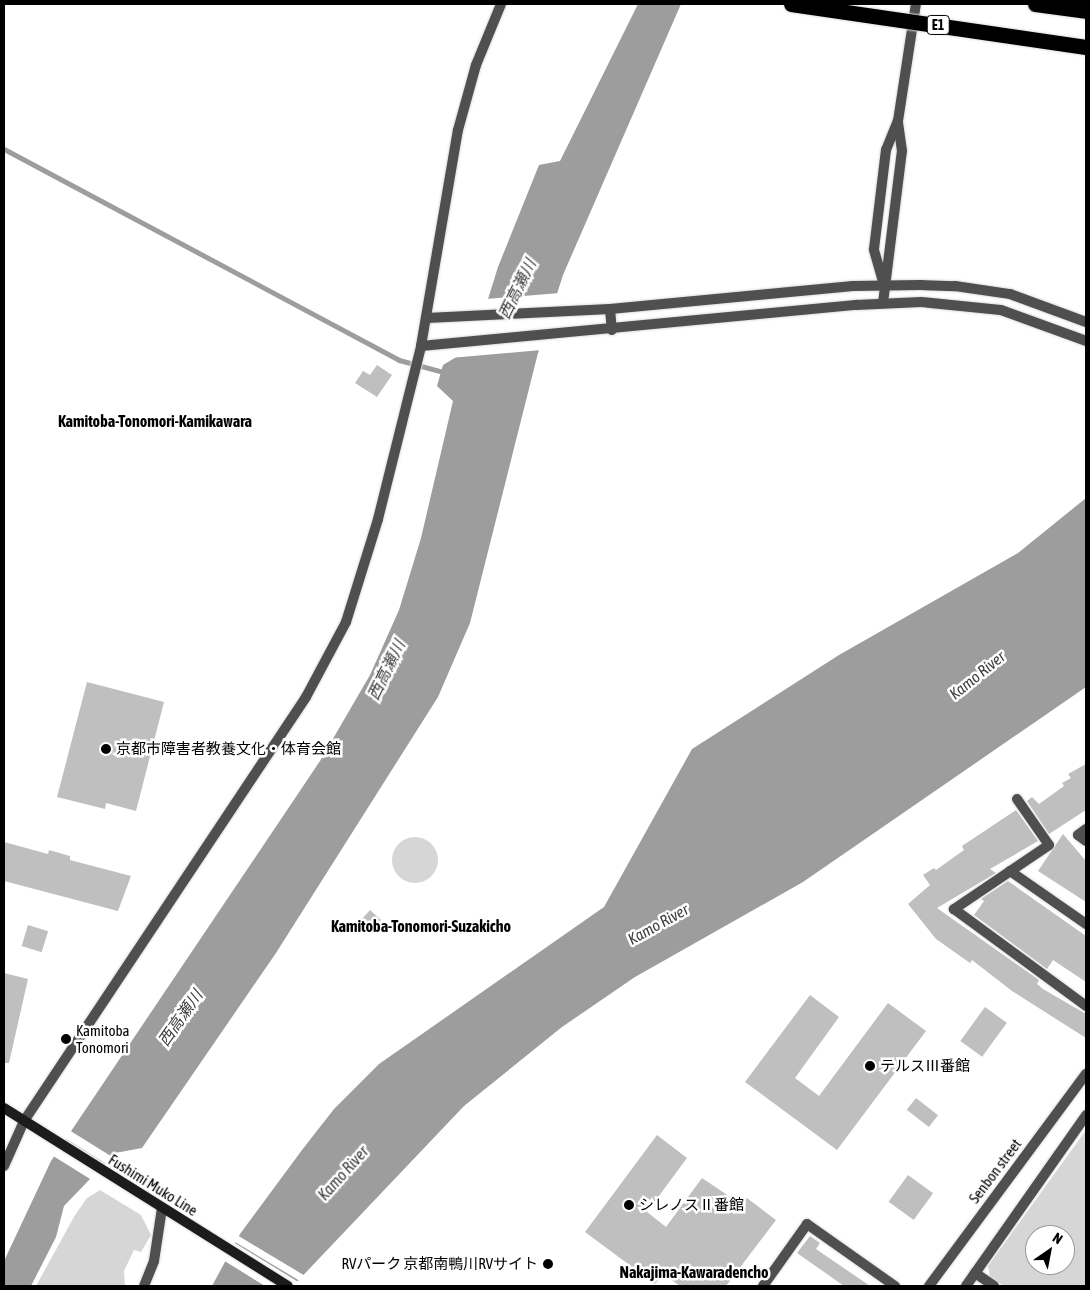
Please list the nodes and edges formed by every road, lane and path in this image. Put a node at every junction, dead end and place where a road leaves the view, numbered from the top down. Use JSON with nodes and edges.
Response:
{"nodes":[{"id":1,"x":501,"y":4,"type":"edge"},
{"id":2,"x":791,"y":4,"type":"edge"},
{"id":3,"x":916,"y":4,"type":"edge"},
{"id":4,"x":1035,"y":4,"type":"edge"},
{"id":5,"x":1086,"y":11,"type":"edge"},
{"id":6,"x":1086,"y":47,"type":"edge"},
{"id":7,"x":898,"y":121,"type":"junction"},
{"id":8,"x":884,"y":285,"type":"junction"},
{"id":9,"x":883,"y":304,"type":"junction"},
{"id":10,"x":610,"y":309,"type":"junction"},
{"id":11,"x":427,"y":318,"type":"junction"},
{"id":12,"x":1086,"y":322,"type":"edge"},
{"id":13,"x":612,"y":330,"type":"junction"},
{"id":14,"x":1086,"y":341,"type":"edge"},
{"id":15,"x":421,"y":346,"type":"junction"},
{"id":16,"x":1017,"y":800,"type":"dead end"},
{"id":17,"x":1086,"y":829,"type":"edge"},
{"id":18,"x":1086,"y":841,"type":"edge"},
{"id":19,"x":1010,"y":871,"type":"junction"},
{"id":20,"x":1086,"y":924,"type":"edge"},
{"id":21,"x":1086,"y":1006,"type":"edge"},
{"id":22,"x":1086,"y":1074,"type":"edge"},
{"id":23,"x":4,"y":1108,"type":"edge"},
{"id":24,"x":1086,"y":1115,"type":"edge"},
{"id":25,"x":24,"y":1121,"type":"junction"},
{"id":26,"x":4,"y":1166,"type":"edge"},
{"id":27,"x":162,"y":1208,"type":"junction"},
{"id":28,"x":975,"y":1273,"type":"junction"},
{"id":29,"x":144,"y":1286,"type":"edge"},
{"id":30,"x":288,"y":1286,"type":"edge"},
{"id":31,"x":763,"y":1286,"type":"edge"},
{"id":32,"x":895,"y":1286,"type":"edge"},
{"id":33,"x":929,"y":1286,"type":"edge"},
{"id":34,"x":966,"y":1286,"type":"edge"},
{"id":35,"x":994,"y":1286,"type":"edge"}],
"edges":[{"from":1,"to":11,"type":"street"},
{"from":2,"to":6,"type":"highway","number":"E1","bridge":true},
{"from":3,"to":7,"type":"street"},
{"from":4,"to":5,"type":"highway"},
{"from":7,"to":8,"type":"street"},
{"from":7,"to":8,"type":"street"},
{"from":8,"to":9,"type":"street"},
{"from":8,"to":10,"type":"street"},
{"from":8,"to":12,"type":"street"},
{"from":9,"to":13,"type":"street"},
{"from":9,"to":14,"type":"street"},
{"from":10,"to":11,"type":"street"},
{"from":10,"to":13,"type":"street"},
{"from":11,"to":15,"type":"street"},
{"from":13,"to":15,"type":"street"},
{"from":15,"to":25,"type":"street"},
{"from":16,"to":19,"type":"street"},
{"from":17,"to":18,"type":"street"},
{"from":19,"to":20,"type":"street"},
{"from":19,"to":21,"type":"street"},
{"from":22,"to":33,"type":"street","name":"Senbon street"},
{"from":23,"to":25,"type":"main road","name":"Fushimi Muko Line"},
{"from":24,"to":28,"type":"street"},
{"from":25,"to":26,"type":"street"},
{"from":25,"to":27,"type":"main road","name":"Fushimi Muko Line"},
{"from":27,"to":29,"type":"street"},
{"from":27,"to":30,"type":"main road","name":"Fushimi Muko Line"},
{"from":28,"to":34,"type":"street"},
{"from":28,"to":35,"type":"street"},
{"from":31,"to":32,"type":"street"}]}
